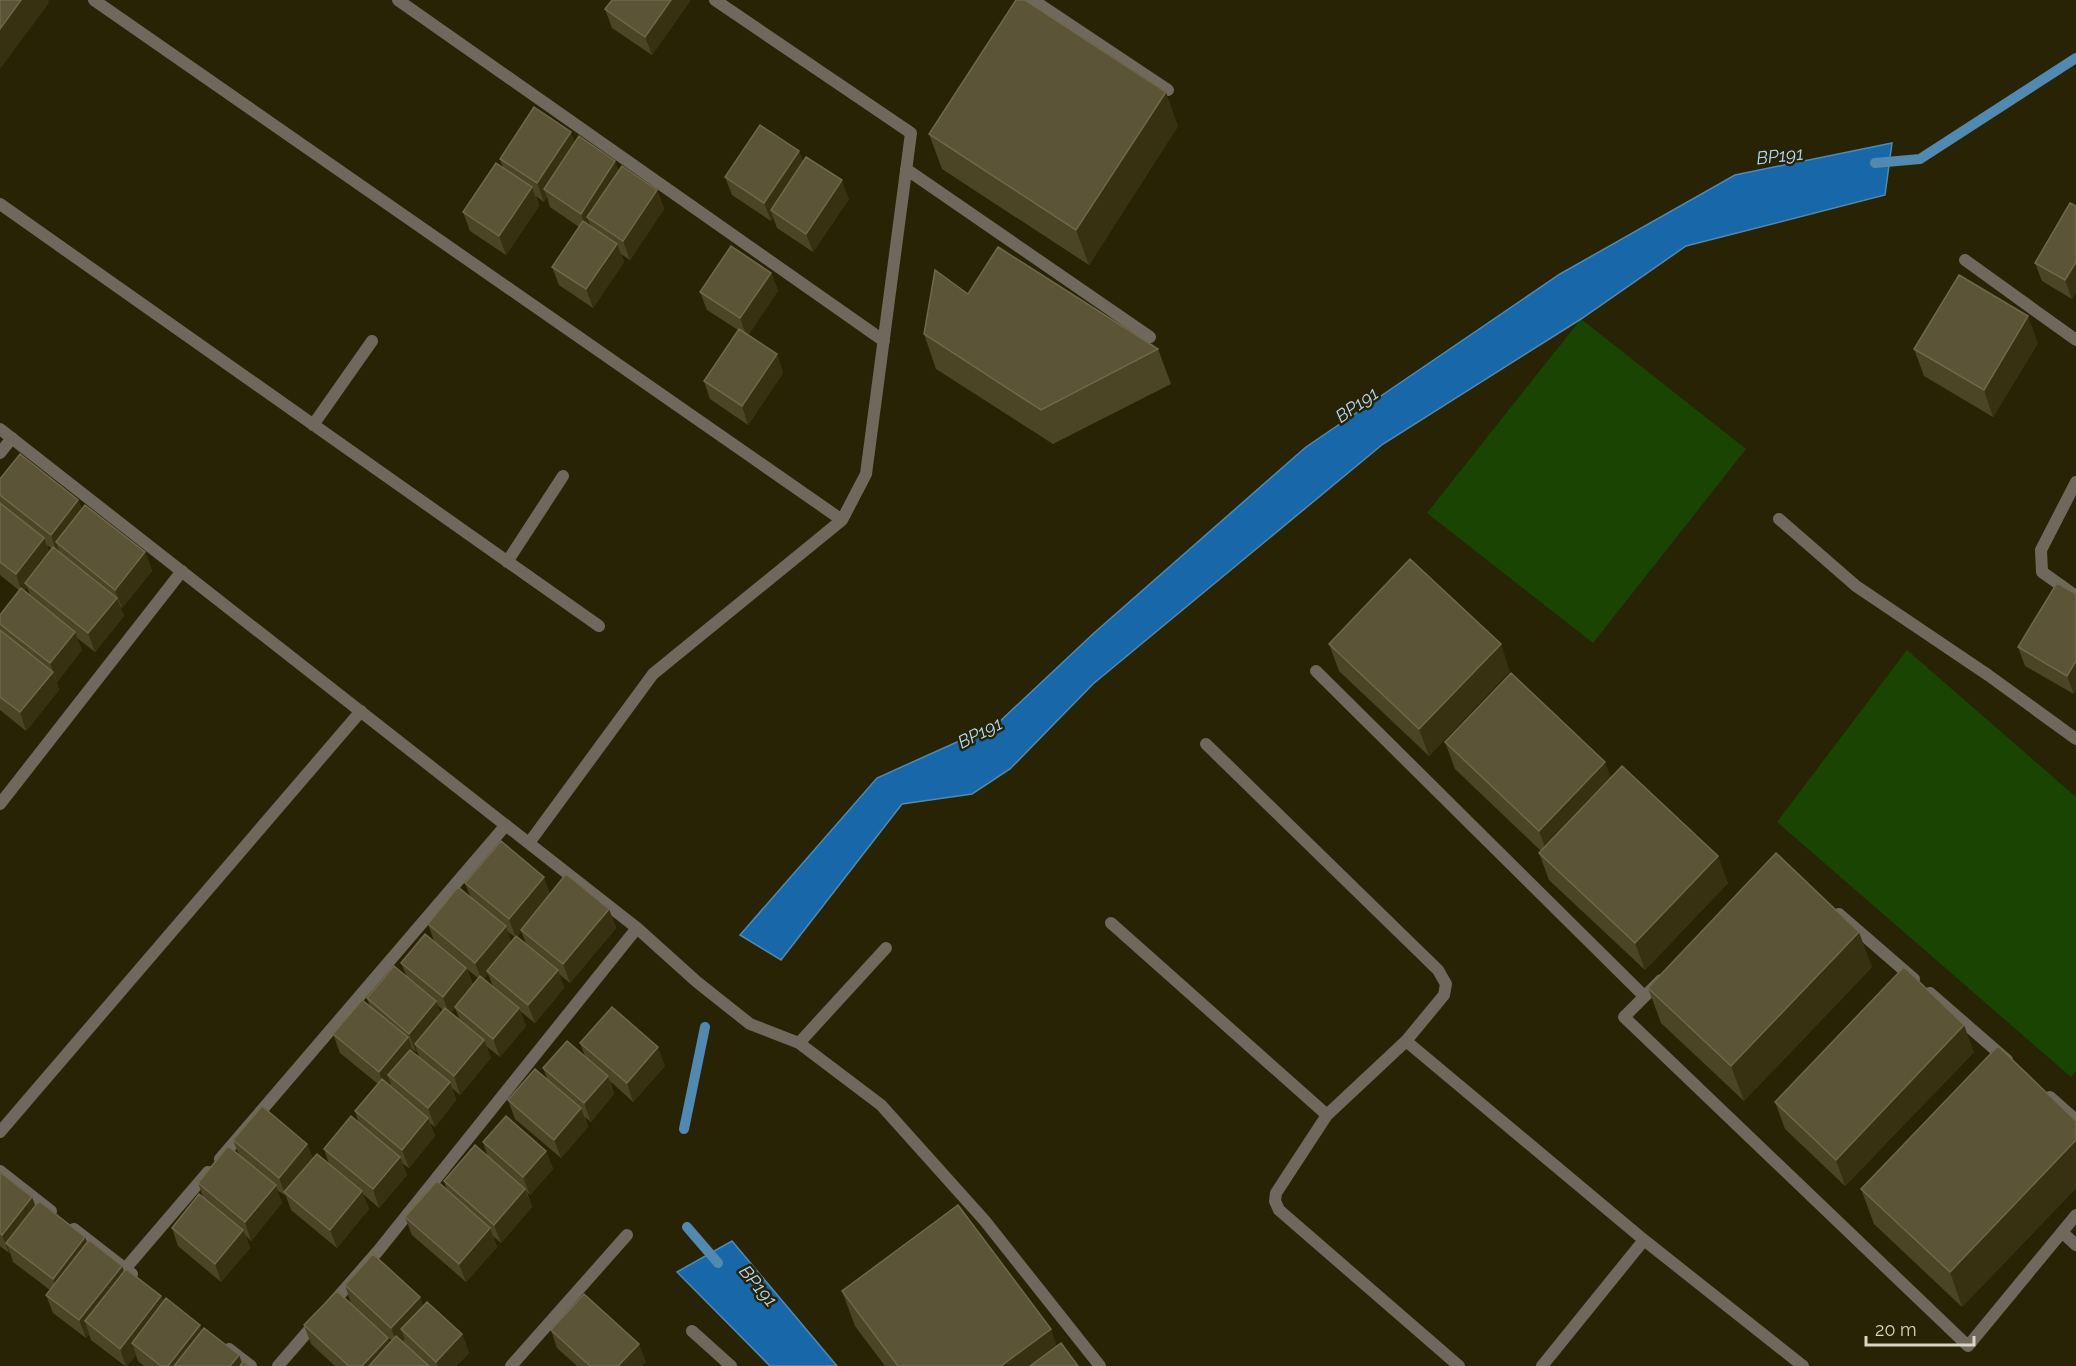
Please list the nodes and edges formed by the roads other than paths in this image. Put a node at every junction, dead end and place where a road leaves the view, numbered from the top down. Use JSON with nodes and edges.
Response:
{"nodes":[{"id":1,"x":94,"y":0,"type":"edge"},
{"id":2,"x":398,"y":0,"type":"edge"},
{"id":3,"x":715,"y":0,"type":"edge"},
{"id":4,"x":1033,"y":0,"type":"edge"},
{"id":5,"x":1168,"y":90,"type":"edge"},
{"id":6,"x":906,"y":168,"type":"junction"},
{"id":7,"x":0,"y":204,"type":"edge"},
{"id":8,"x":1965,"y":260,"type":"dead end"},
{"id":9,"x":1150,"y":337,"type":"dead end"},
{"id":10,"x":372,"y":340,"type":"dead end"},
{"id":11,"x":2076,"y":340,"type":"edge"},
{"id":12,"x":884,"y":341,"type":"junction"},
{"id":13,"x":313,"y":425,"type":"junction"},
{"id":14,"x":0,"y":429,"type":"edge"},
{"id":15,"x":12,"y":438,"type":"junction"},
{"id":16,"x":0,"y":453,"type":"edge"},
{"id":17,"x":563,"y":476,"type":"dead end"},
{"id":18,"x":2076,"y":482,"type":"edge"},
{"id":19,"x":1779,"y":519,"type":"dead end"},
{"id":20,"x":842,"y":520,"type":"junction"},
{"id":21,"x":507,"y":561,"type":"junction"},
{"id":22,"x":182,"y":571,"type":"junction"},
{"id":23,"x":2076,"y":596,"type":"edge"},
{"id":24,"x":599,"y":626,"type":"dead end"},
{"id":25,"x":1316,"y":672,"type":"dead end"},
{"id":26,"x":361,"y":711,"type":"junction"},
{"id":27,"x":2076,"y":739,"type":"edge"},
{"id":28,"x":1206,"y":744,"type":"dead end"},
{"id":29,"x":0,"y":804,"type":"edge"},
{"id":30,"x":506,"y":825,"type":"junction"},
{"id":31,"x":529,"y":843,"type":"junction"},
{"id":32,"x":1827,"y":904,"type":"edge"},
{"id":33,"x":1111,"y":924,"type":"dead end"},
{"id":34,"x":638,"y":928,"type":"junction"},
{"id":35,"x":886,"y":948,"type":"dead end"},
{"id":36,"x":1670,"y":972,"type":"edge"},
{"id":37,"x":1644,"y":996,"type":"junction"},
{"id":38,"x":1406,"y":1041,"type":"junction"},
{"id":39,"x":799,"y":1043,"type":"junction"},
{"id":40,"x":2014,"y":1066,"type":"edge"},
{"id":41,"x":2040,"y":1089,"type":"edge"},
{"id":42,"x":1327,"y":1115,"type":"junction"},
{"id":43,"x":2076,"y":1120,"type":"edge"},
{"id":44,"x":0,"y":1132,"type":"edge"},
{"id":45,"x":0,"y":1172,"type":"edge"},
{"id":46,"x":2076,"y":1215,"type":"edge"},
{"id":47,"x":2062,"y":1232,"type":"junction"},
{"id":48,"x":627,"y":1235,"type":"dead end"},
{"id":49,"x":1644,"y":1240,"type":"junction"},
{"id":50,"x":2076,"y":1245,"type":"edge"},
{"id":51,"x":125,"y":1269,"type":"junction"},
{"id":52,"x":143,"y":1283,"type":"edge"},
{"id":53,"x":692,"y":1331,"type":"dead end"},
{"id":54,"x":215,"y":1338,"type":"edge"},
{"id":55,"x":251,"y":1366,"type":"edge"},
{"id":56,"x":278,"y":1366,"type":"edge"},
{"id":57,"x":511,"y":1366,"type":"edge"},
{"id":58,"x":731,"y":1366,"type":"edge"},
{"id":59,"x":1100,"y":1366,"type":"edge"},
{"id":60,"x":1459,"y":1366,"type":"edge"},
{"id":61,"x":1542,"y":1366,"type":"edge"},
{"id":62,"x":1803,"y":1366,"type":"edge"}],
"edges":[{"from":1,"to":20,"type":"street"},
{"from":2,"to":12,"type":"street"},
{"from":3,"to":6,"type":"street"},
{"from":4,"to":5,"type":"street"},
{"from":6,"to":9,"type":"street"},
{"from":6,"to":12,"type":"street"},
{"from":7,"to":13,"type":"street"},
{"from":8,"to":11,"type":"street"},
{"from":10,"to":13,"type":"street"},
{"from":12,"to":20,"type":"street"},
{"from":13,"to":21,"type":"street"},
{"from":14,"to":15,"type":"street"},
{"from":15,"to":16,"type":"street"},
{"from":15,"to":22,"type":"street"},
{"from":17,"to":21,"type":"street"},
{"from":18,"to":23,"type":"street"},
{"from":19,"to":27,"type":"street"},
{"from":20,"to":31,"type":"street"},
{"from":21,"to":24,"type":"street"},
{"from":22,"to":26,"type":"street"},
{"from":22,"to":29,"type":"street"},
{"from":25,"to":37,"type":"street"},
{"from":26,"to":30,"type":"street"},
{"from":26,"to":44,"type":"street"},
{"from":28,"to":38,"type":"street"},
{"from":30,"to":31,"type":"street"},
{"from":30,"to":51,"type":"street"},
{"from":31,"to":34,"type":"street"},
{"from":32,"to":40,"type":"street"},
{"from":33,"to":42,"type":"street"},
{"from":34,"to":39,"type":"street"},
{"from":34,"to":56,"type":"street"},
{"from":35,"to":39,"type":"street"},
{"from":36,"to":37,"type":"street"},
{"from":37,"to":47,"type":"street"},
{"from":38,"to":42,"type":"street"},
{"from":38,"to":49,"type":"street"},
{"from":39,"to":59,"type":"street"},
{"from":41,"to":43,"type":"street"},
{"from":42,"to":60,"type":"street"},
{"from":45,"to":51,"type":"street"},
{"from":46,"to":47,"type":"street"},
{"from":47,"to":50,"type":"street"},
{"from":48,"to":57,"type":"street"},
{"from":49,"to":61,"type":"street"},
{"from":49,"to":62,"type":"street"},
{"from":51,"to":52,"type":"street"},
{"from":53,"to":58,"type":"street"},
{"from":54,"to":55,"type":"street"}]}
